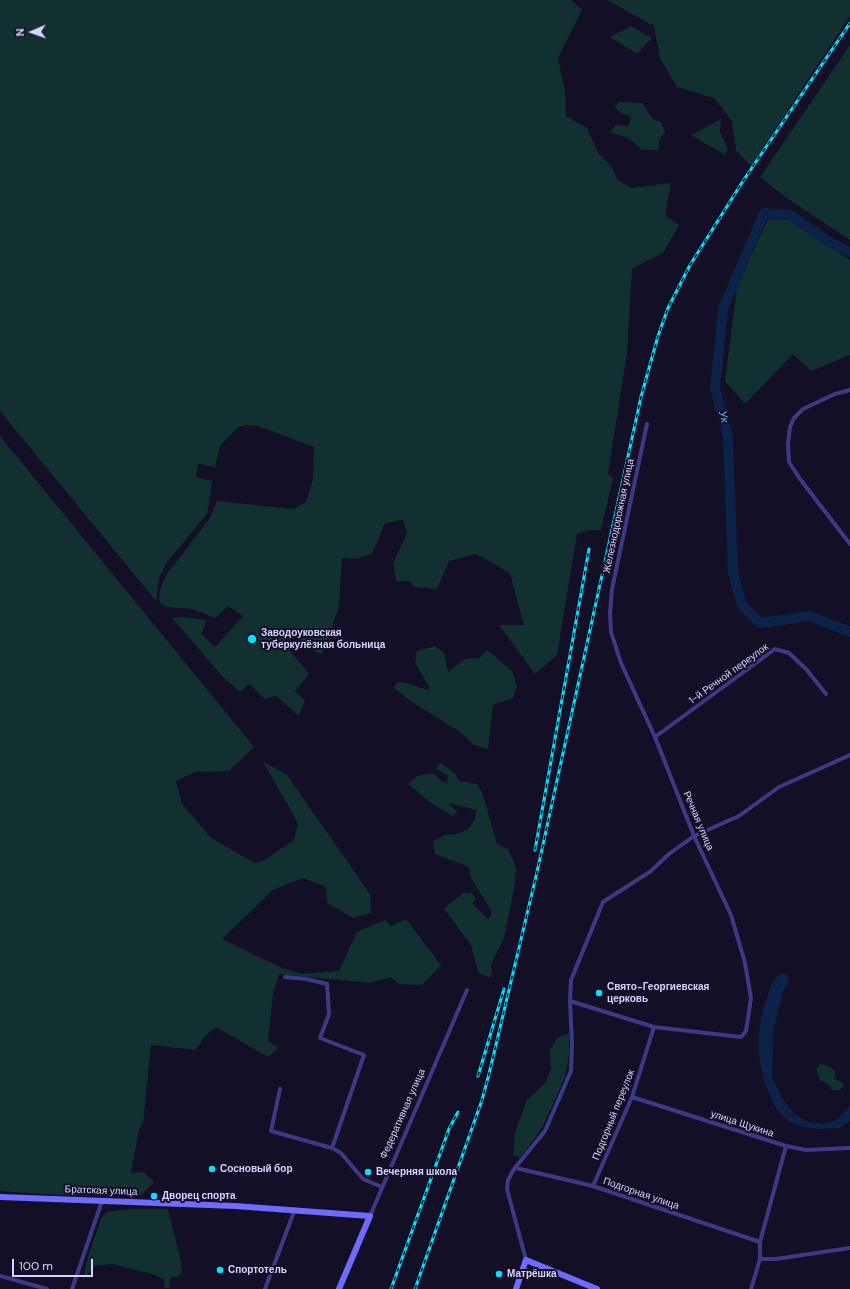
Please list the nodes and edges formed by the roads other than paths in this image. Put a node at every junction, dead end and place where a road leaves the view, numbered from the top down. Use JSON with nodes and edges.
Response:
{"nodes":[{"id":1,"x":850,"y":390,"type":"edge"},
{"id":2,"x":647,"y":424,"type":"dead end"},
{"id":3,"x":850,"y":544,"type":"edge"},
{"id":4,"x":610,"y":612,"type":"joint"},
{"id":5,"x":826,"y":694,"type":"dead end"},
{"id":6,"x":655,"y":737,"type":"junction"},
{"id":7,"x":850,"y":755,"type":"edge"},
{"id":8,"x":694,"y":836,"type":"junction"},
{"id":9,"x":285,"y":977,"type":"dead end"},
{"id":10,"x":467,"y":990,"type":"dead end"},
{"id":11,"x":570,"y":1001,"type":"junction"},
{"id":12,"x":654,"y":1027,"type":"junction"},
{"id":13,"x":280,"y":1088,"type":"dead end"},
{"id":14,"x":632,"y":1097,"type":"junction"},
{"id":15,"x":786,"y":1146,"type":"junction"},
{"id":16,"x":332,"y":1148,"type":"junction"},
{"id":17,"x":850,"y":1148,"type":"edge"},
{"id":18,"x":516,"y":1168,"type":"junction"},
{"id":19,"x":593,"y":1186,"type":"junction"},
{"id":20,"x":382,"y":1187,"type":"junction"},
{"id":21,"x":0,"y":1197,"type":"edge"},
{"id":22,"x":102,"y":1201,"type":"junction"},
{"id":23,"x":295,"y":1209,"type":"junction"},
{"id":24,"x":370,"y":1216,"type":"junction"},
{"id":25,"x":760,"y":1242,"type":"junction"},
{"id":26,"x":850,"y":1248,"type":"edge"},
{"id":27,"x":760,"y":1259,"type":"junction"},
{"id":28,"x":526,"y":1260,"type":"junction"},
{"id":29,"x":0,"y":1276,"type":"edge"},
{"id":30,"x":44,"y":1289,"type":"edge"},
{"id":31,"x":72,"y":1289,"type":"edge"},
{"id":32,"x":265,"y":1289,"type":"edge"},
{"id":33,"x":338,"y":1289,"type":"edge"},
{"id":34,"x":516,"y":1289,"type":"edge"},
{"id":35,"x":597,"y":1289,"type":"edge"},
{"id":36,"x":751,"y":1289,"type":"edge"}],
"edges":[{"from":1,"to":3,"type":"street"},
{"from":2,"to":4,"type":"street","name":"Железнодорожная улица"},
{"from":4,"to":6,"type":"street","name":"Речная улица"},
{"from":5,"to":6,"type":"street","name":"1-й Речной переулок"},
{"from":6,"to":8,"type":"street","name":"Речная улица"},
{"from":7,"to":8,"type":"street"},
{"from":8,"to":11,"type":"street"},
{"from":8,"to":12,"type":"street","name":"Речная улица"},
{"from":9,"to":16,"type":"street"},
{"from":10,"to":20,"type":"street","name":"Федеративная улица"},
{"from":11,"to":12,"type":"street"},
{"from":11,"to":18,"type":"street"},
{"from":12,"to":14,"type":"street","name":"Подгорный переулок"},
{"from":13,"to":16,"type":"street"},
{"from":14,"to":15,"type":"street","name":"улица Щукина"},
{"from":14,"to":19,"type":"street","name":"Подгорный переулок"},
{"from":15,"to":17,"type":"street","name":"улица Щукина"},
{"from":15,"to":25,"type":"street"},
{"from":16,"to":20,"type":"street"},
{"from":18,"to":19,"type":"street","name":"Подгорная улица"},
{"from":18,"to":28,"type":"street"},
{"from":19,"to":25,"type":"street","name":"Подгорная улица"},
{"from":20,"to":24,"type":"street","name":"Федеративная улица"},
{"from":21,"to":22,"type":"street","name":"Братская улица"},
{"from":22,"to":23,"type":"street","name":"Братская улица"},
{"from":22,"to":31,"type":"street"},
{"from":23,"to":24,"type":"street","name":"Братская улица"},
{"from":23,"to":32,"type":"street"},
{"from":24,"to":33,"type":"street","name":"Федеративная улица"},
{"from":25,"to":27,"type":"street"},
{"from":26,"to":27,"type":"street"},
{"from":27,"to":36,"type":"street"},
{"from":28,"to":34,"type":"street"},
{"from":28,"to":35,"type":"street"},
{"from":29,"to":30,"type":"street"}]}
